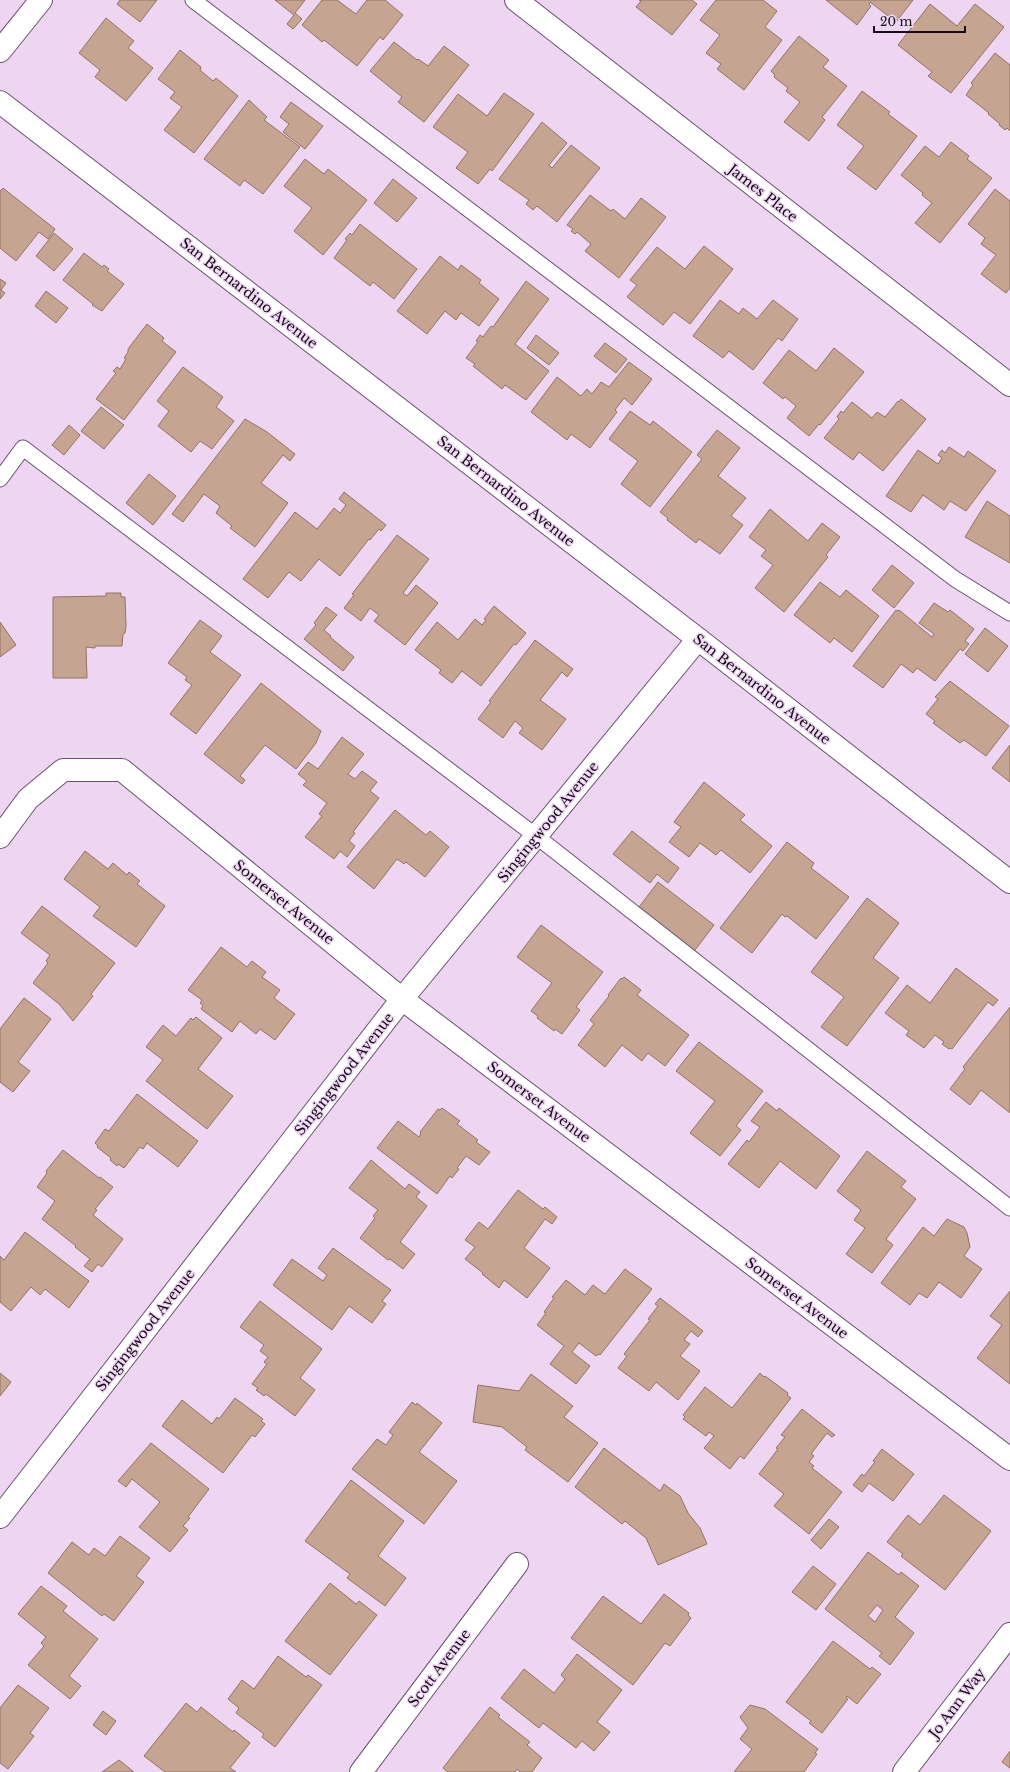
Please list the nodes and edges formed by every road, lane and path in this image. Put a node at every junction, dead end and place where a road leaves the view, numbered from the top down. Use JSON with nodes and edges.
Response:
{"nodes":[{"id":1,"x":41,"y":0,"type":"edge"},
{"id":2,"x":193,"y":0,"type":"edge"},
{"id":3,"x":530,"y":4,"type":"edge"},
{"id":4,"x":0,"y":51,"type":"edge"},
{"id":5,"x":0,"y":102,"type":"edge"},
{"id":6,"x":1010,"y":385,"type":"edge"},
{"id":7,"x":0,"y":479,"type":"edge"},
{"id":8,"x":1010,"y":613,"type":"edge"},
{"id":9,"x":698,"y":639,"type":"junction"},
{"id":10,"x":536,"y":836,"type":"junction"},
{"id":11,"x":0,"y":837,"type":"edge"},
{"id":12,"x":1010,"y":882,"type":"edge"},
{"id":13,"x":402,"y":999,"type":"junction"},
{"id":14,"x":1010,"y":1208,"type":"edge"},
{"id":15,"x":1010,"y":1460,"type":"edge"},
{"id":16,"x":0,"y":1517,"type":"edge"},
{"id":17,"x":517,"y":1564,"type":"dead end"},
{"id":18,"x":1010,"y":1634,"type":"edge"},
{"id":19,"x":361,"y":1772,"type":"edge"},
{"id":20,"x":904,"y":1772,"type":"edge"}],
"edges":[{"from":1,"to":4,"type":"street"},
{"from":2,"to":8,"type":"lane"},
{"from":3,"to":6,"type":"street","name":"James Place"},
{"from":5,"to":9,"type":"street","name":"San Bernardino Avenue"},
{"from":7,"to":10,"type":"lane"},
{"from":9,"to":10,"type":"street","name":"Singingwood Avenue"},
{"from":9,"to":12,"type":"street","name":"San Bernardino Avenue"},
{"from":10,"to":13,"type":"street","name":"Singingwood Avenue"},
{"from":10,"to":14,"type":"lane"},
{"from":11,"to":13,"type":"street","name":"Somerset Avenue"},
{"from":13,"to":15,"type":"street","name":"Somerset Avenue"},
{"from":13,"to":16,"type":"street","name":"Singingwood Avenue"},
{"from":17,"to":19,"type":"street","name":"Scott Avenue"},
{"from":18,"to":20,"type":"street","name":"Jo Ann Way"}]}
